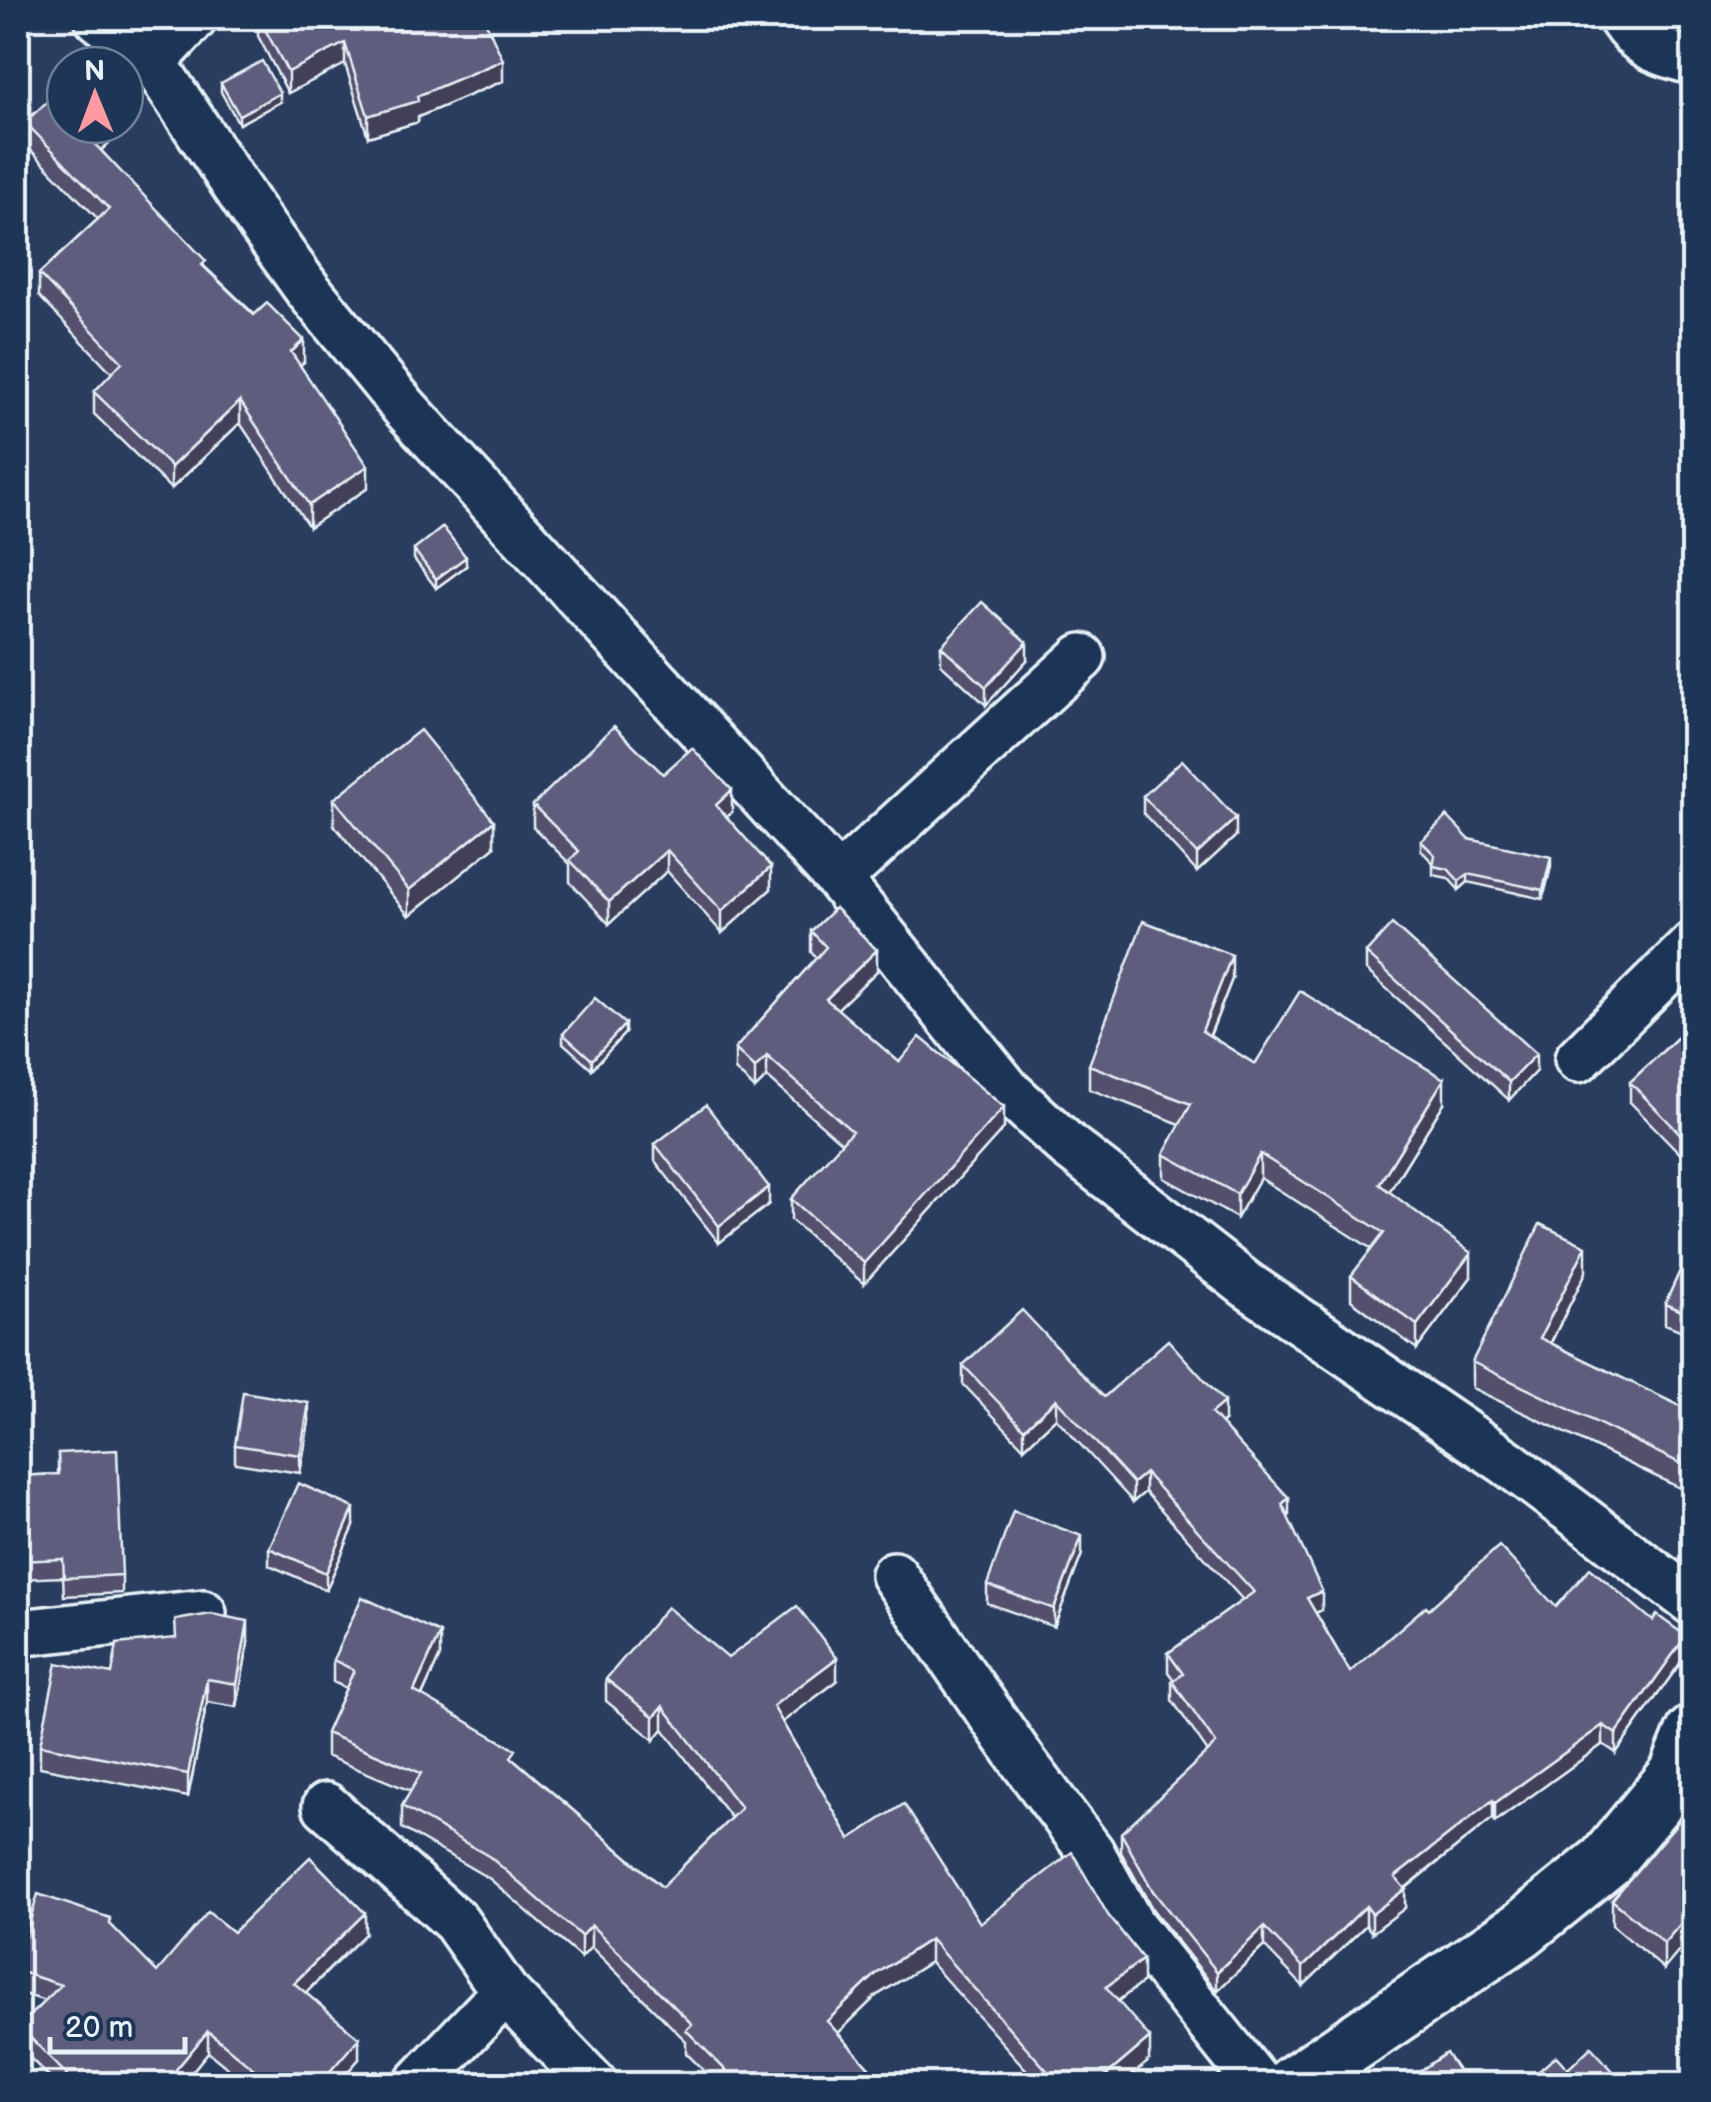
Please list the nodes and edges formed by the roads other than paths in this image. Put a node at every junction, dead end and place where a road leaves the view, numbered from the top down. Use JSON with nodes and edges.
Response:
{"nodes":[{"id":1,"x":98,"y":18,"type":"edge"},
{"id":2,"x":194,"y":18,"type":"edge"},
{"id":3,"x":1621,"y":18,"type":"edge"},
{"id":4,"x":152,"y":62,"type":"junction"},
{"id":5,"x":1694,"y":62,"type":"edge"},
{"id":6,"x":1082,"y":657,"type":"dead end"},
{"id":7,"x":838,"y":879,"type":"junction"},
{"id":8,"x":1694,"y":944,"type":"edge"},
{"id":9,"x":1578,"y":1059,"type":"dead end"},
{"id":10,"x":894,"y":1575,"type":"dead end"},
{"id":11,"x":1694,"y":1603,"type":"edge"},
{"id":12,"x":203,"y":1614,"type":"edge"},
{"id":13,"x":18,"y":1633,"type":"edge"},
{"id":14,"x":1688,"y":1763,"type":"edge"},
{"id":15,"x":326,"y":1806,"type":"dead end"},
{"id":16,"x":506,"y":1992,"type":"junction"},
{"id":17,"x":416,"y":2084,"type":"edge"},
{"id":18,"x":594,"y":2084,"type":"edge"},
{"id":19,"x":1258,"y":2084,"type":"edge"},
{"id":20,"x":1293,"y":2084,"type":"edge"}],
"edges":[{"from":1,"to":4,"type":"street"},
{"from":2,"to":4,"type":"street"},
{"from":3,"to":5,"type":"street"},
{"from":4,"to":7,"type":"street"},
{"from":6,"to":7,"type":"street"},
{"from":7,"to":11,"type":"street"},
{"from":8,"to":9,"type":"street"},
{"from":10,"to":19,"type":"street"},
{"from":12,"to":13,"type":"street"},
{"from":14,"to":20,"type":"street"},
{"from":15,"to":16,"type":"street"},
{"from":16,"to":17,"type":"street"},
{"from":16,"to":18,"type":"street"}]}
